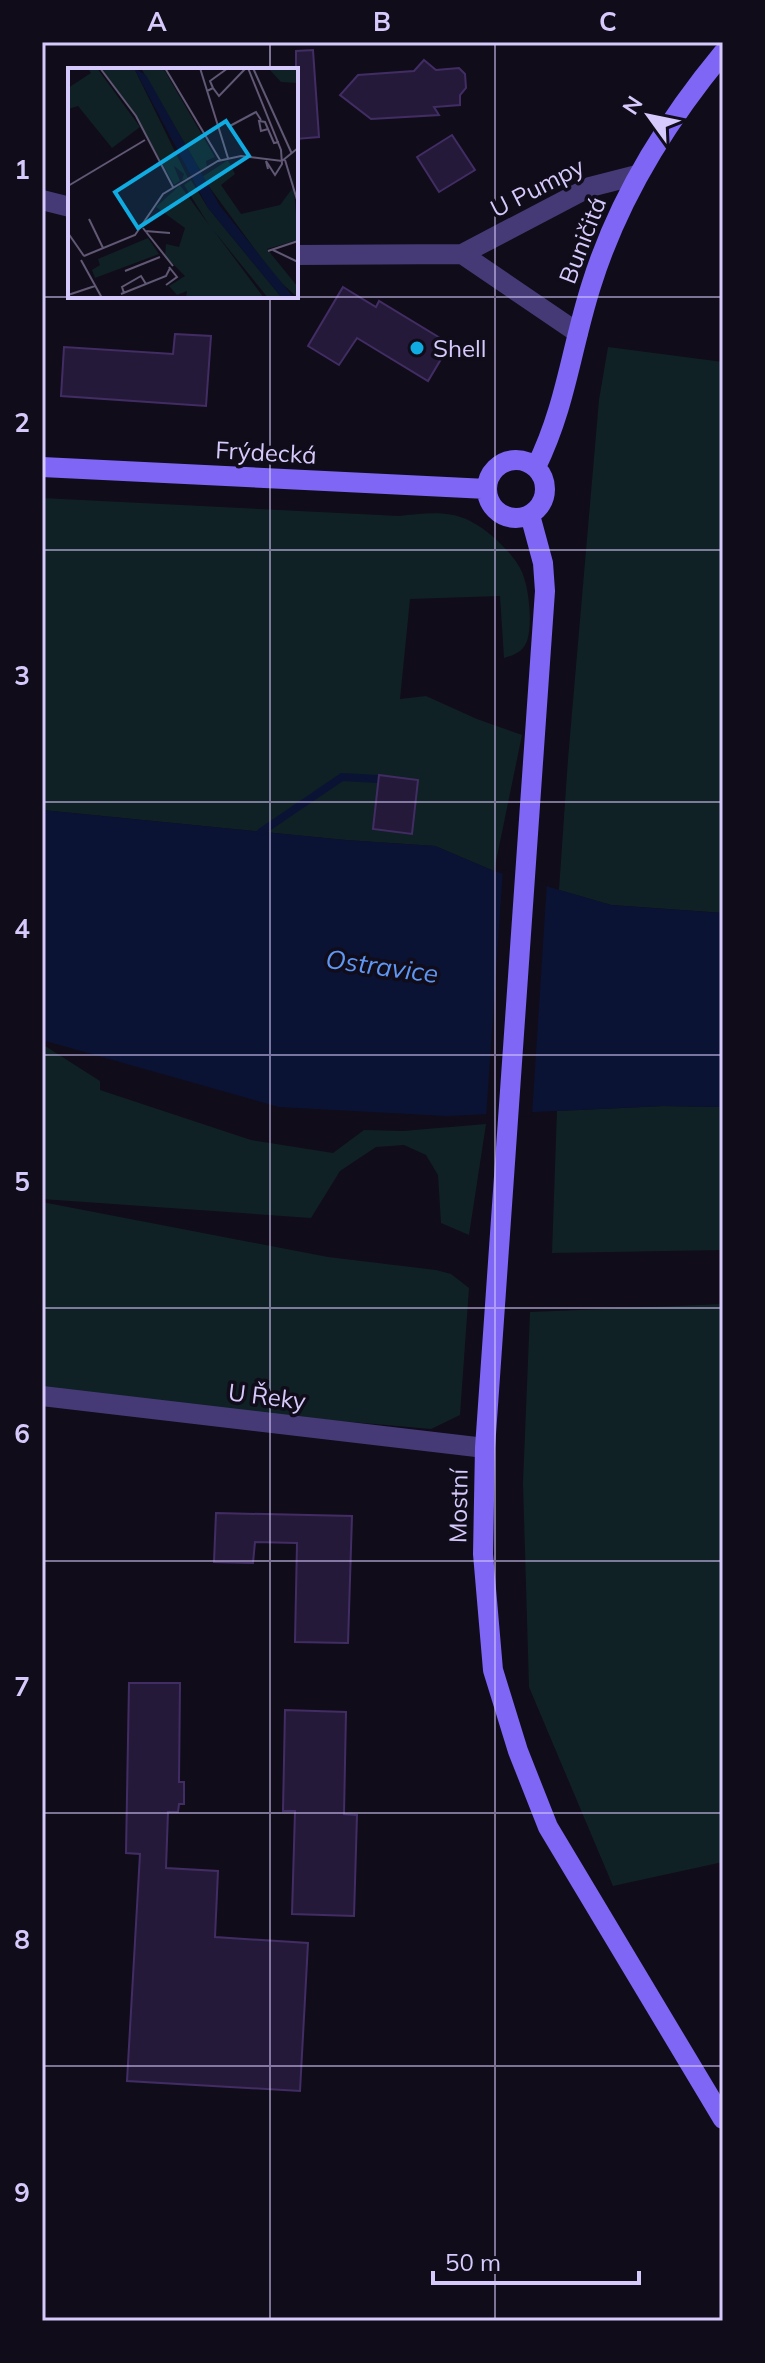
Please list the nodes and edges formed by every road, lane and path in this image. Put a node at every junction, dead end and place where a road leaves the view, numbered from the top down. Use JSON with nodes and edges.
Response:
{"nodes":[{"id":1,"x":723,"y":53,"type":"edge"},
{"id":2,"x":637,"y":175,"type":"junction"},
{"id":3,"x":42,"y":200,"type":"edge"},
{"id":4,"x":68,"y":206,"type":"edge"},
{"id":5,"x":462,"y":254,"type":"junction"},
{"id":6,"x":298,"y":255,"type":"edge"},
{"id":7,"x":578,"y":333,"type":"junction"},
{"id":8,"x":42,"y":467,"type":"edge"},
{"id":9,"x":536,"y":467,"type":"junction"},
{"id":10,"x":487,"y":489,"type":"junction"},
{"id":11,"x":530,"y":515,"type":"junction"},
{"id":12,"x":42,"y":1396,"type":"edge"},
{"id":13,"x":485,"y":1448,"type":"junction"},
{"id":14,"x":723,"y":2119,"type":"edge"}],
"edges":[{"from":1,"to":2,"type":"main road","name":"Buničitá"},
{"from":2,"to":5,"type":"street","name":"U Pumpy"},
{"from":2,"to":7,"type":"main road","name":"Buničitá"},
{"from":3,"to":4,"type":"street"},
{"from":5,"to":6,"type":"street","name":"U Pumpy"},
{"from":5,"to":7,"type":"street"},
{"from":7,"to":9,"type":"main road","name":"Buničitá"},
{"from":8,"to":10,"type":"main road","name":"Frýdecká"},
{"from":9,"to":10,"type":"main road"},
{"from":9,"to":11,"type":"main road"},
{"from":10,"to":11,"type":"main road"},
{"from":11,"to":13,"type":"main road","name":"Mostní"},
{"from":12,"to":13,"type":"street","name":"U Řeky"},
{"from":13,"to":14,"type":"main road","name":"Mostní"}]}
